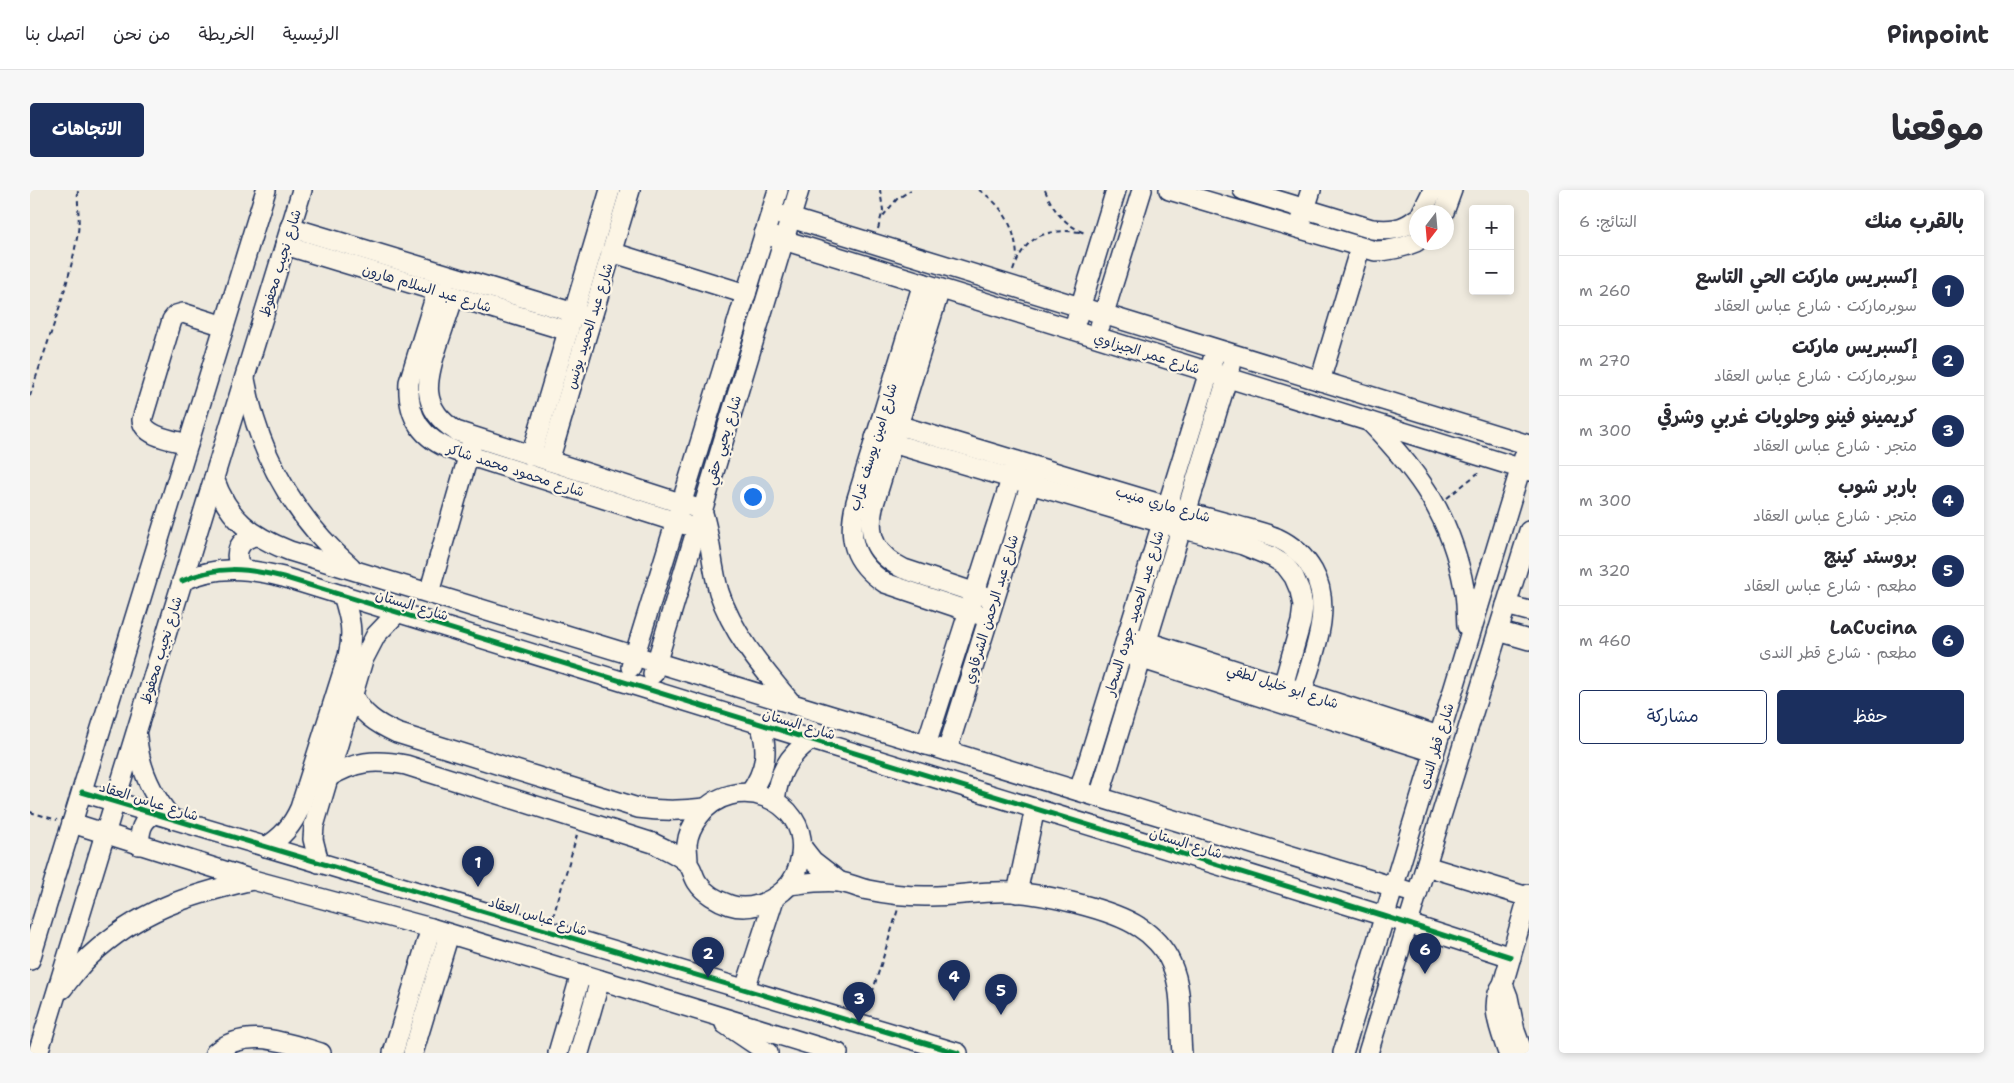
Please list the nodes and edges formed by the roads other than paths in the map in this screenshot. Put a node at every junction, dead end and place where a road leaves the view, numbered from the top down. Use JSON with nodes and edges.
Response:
{"nodes":[{"id":1,"x":266,"y":190,"type":"edge"},
{"id":2,"x":302,"y":190,"type":"edge"},
{"id":3,"x":610,"y":190,"type":"edge"},
{"id":4,"x":630,"y":190,"type":"edge"},
{"id":5,"x":778,"y":190,"type":"edge"},
{"id":6,"x":798,"y":190,"type":"edge"},
{"id":7,"x":1116,"y":190,"type":"edge"},
{"id":8,"x":1142,"y":190,"type":"edge"},
{"id":9,"x":1169,"y":190,"type":"edge"},
{"id":10,"x":1242,"y":190,"type":"edge"},
{"id":11,"x":1311,"y":190,"type":"edge"},
{"id":12,"x":1433,"y":190,"type":"edge"},
{"id":13,"x":1452,"y":190,"type":"edge"},
{"id":14,"x":1289,"y":197,"type":"edge"},
{"id":15,"x":1426,"y":205,"type":"edge"},
{"id":16,"x":1447,"y":205,"type":"edge"},
{"id":17,"x":1305,"y":209,"type":"junction"},
{"id":18,"x":771,"y":212,"type":"junction"},
{"id":19,"x":790,"y":218,"type":"junction"},
{"id":20,"x":1281,"y":224,"type":"junction"},
{"id":21,"x":1409,"y":224,"type":"edge"},
{"id":22,"x":1299,"y":229,"type":"junction"},
{"id":23,"x":764,"y":234,"type":"junction"},
{"id":24,"x":288,"y":236,"type":"junction"},
{"id":25,"x":784,"y":240,"type":"junction"},
{"id":26,"x":1409,"y":246,"type":"edge"},
{"id":27,"x":1360,"y":248,"type":"junction"},
{"id":28,"x":611,"y":252,"type":"junction"},
{"id":29,"x":931,"y":286,"type":"junction"},
{"id":30,"x":446,"y":294,"type":"junction"},
{"id":31,"x":746,"y":294,"type":"junction"},
{"id":32,"x":1080,"y":307,"type":"junction"},
{"id":33,"x":1104,"y":314,"type":"junction"},
{"id":34,"x":582,"y":316,"type":"junction"},
{"id":35,"x":224,"y":326,"type":"junction"},
{"id":36,"x":1074,"y":330,"type":"junction"},
{"id":37,"x":568,"y":331,"type":"junction"},
{"id":38,"x":1097,"y":337,"type":"junction"},
{"id":39,"x":1216,"y":349,"type":"junction"},
{"id":40,"x":1235,"y":354,"type":"junction"},
{"id":41,"x":1209,"y":372,"type":"junction"},
{"id":42,"x":245,"y":376,"type":"junction"},
{"id":43,"x":1228,"y":378,"type":"junction"},
{"id":44,"x":1320,"y":381,"type":"junction"},
{"id":45,"x":1369,"y":422,"type":"junction"},
{"id":46,"x":887,"y":432,"type":"junction"},
{"id":47,"x":474,"y":437,"type":"junction"},
{"id":48,"x":1528,"y":443,"type":"edge"},
{"id":49,"x":188,"y":444,"type":"junction"},
{"id":50,"x":468,"y":456,"type":"junction"},
{"id":51,"x":540,"y":458,"type":"junction"},
{"id":52,"x":1014,"y":470,"type":"junction"},
{"id":53,"x":1525,"y":470,"type":"edge"},
{"id":54,"x":1033,"y":475,"type":"junction"},
{"id":55,"x":214,"y":478,"type":"junction"},
{"id":56,"x":681,"y":503,"type":"junction"},
{"id":57,"x":1164,"y":515,"type":"junction"},
{"id":58,"x":699,"y":519,"type":"junction"},
{"id":59,"x":1184,"y":520,"type":"junction"},
{"id":60,"x":676,"y":521,"type":"junction"},
{"id":61,"x":1529,"y":531,"type":"edge"},
{"id":62,"x":256,"y":536,"type":"junction"},
{"id":63,"x":242,"y":569,"type":"junction"},
{"id":64,"x":355,"y":571,"type":"junction"},
{"id":65,"x":182,"y":581,"type":"junction"},
{"id":66,"x":429,"y":593,"type":"junction"},
{"id":67,"x":975,"y":593,"type":"junction"},
{"id":68,"x":343,"y":595,"type":"junction"},
{"id":69,"x":994,"y":599,"type":"junction"},
{"id":70,"x":1506,"y":605,"type":"junction"},
{"id":71,"x":969,"y":611,"type":"junction"},
{"id":72,"x":1529,"y":611,"type":"edge"},
{"id":73,"x":398,"y":612,"type":"junction"},
{"id":74,"x":989,"y":618,"type":"junction"},
{"id":75,"x":1498,"y":631,"type":"junction"},
{"id":76,"x":1468,"y":639,"type":"junction"},
{"id":77,"x":1529,"y":640,"type":"edge"},
{"id":78,"x":1125,"y":644,"type":"junction"},
{"id":79,"x":1144,"y":650,"type":"junction"},
{"id":80,"x":635,"y":656,"type":"junction"},
{"id":81,"x":656,"y":662,"type":"junction"},
{"id":82,"x":626,"y":682,"type":"junction"},
{"id":83,"x":1283,"y":686,"type":"junction"},
{"id":84,"x":648,"y":689,"type":"junction"},
{"id":85,"x":1302,"y":692,"type":"junction"},
{"id":86,"x":352,"y":693,"type":"junction"},
{"id":87,"x":792,"y":704,"type":"junction"},
{"id":88,"x":760,"y":724,"type":"junction"},
{"id":89,"x":136,"y":731,"type":"junction"},
{"id":90,"x":810,"y":740,"type":"junction"},
{"id":91,"x":1436,"y":744,"type":"junction"},
{"id":92,"x":926,"y":745,"type":"junction"},
{"id":93,"x":947,"y":751,"type":"junction"},
{"id":94,"x":327,"y":778,"type":"junction"},
{"id":95,"x":1079,"y":791,"type":"junction"},
{"id":96,"x":82,"y":792,"type":"junction"},
{"id":97,"x":750,"y":792,"type":"junction"},
{"id":98,"x":1099,"y":797,"type":"junction"},
{"id":99,"x":775,"y":801,"type":"junction"},
{"id":100,"x":115,"y":802,"type":"junction"},
{"id":101,"x":705,"y":808,"type":"junction"},
{"id":102,"x":1035,"y":808,"type":"junction"},
{"id":103,"x":163,"y":817,"type":"junction"},
{"id":104,"x":65,"y":822,"type":"junction"},
{"id":105,"x":106,"y":835,"type":"junction"},
{"id":106,"x":139,"y":845,"type":"junction"},
{"id":107,"x":266,"y":847,"type":"junction"},
{"id":108,"x":802,"y":847,"type":"junction"},
{"id":109,"x":319,"y":863,"type":"junction"},
{"id":110,"x":688,"y":863,"type":"junction"},
{"id":111,"x":1426,"y":866,"type":"junction"},
{"id":112,"x":253,"y":880,"type":"junction"},
{"id":113,"x":840,"y":882,"type":"junction"},
{"id":114,"x":790,"y":885,"type":"junction"},
{"id":115,"x":1393,"y":887,"type":"junction"},
{"id":116,"x":1017,"y":893,"type":"junction"},
{"id":117,"x":1417,"y":894,"type":"junction"},
{"id":118,"x":1529,"y":895,"type":"edge"},
{"id":119,"x":774,"y":900,"type":"junction"},
{"id":120,"x":1384,"y":916,"type":"junction"},
{"id":121,"x":1408,"y":924,"type":"junction"},
{"id":122,"x":440,"y":931,"type":"junction"},
{"id":123,"x":1511,"y":957,"type":"junction"},
{"id":124,"x":30,"y":960,"type":"edge"},
{"id":125,"x":581,"y":974,"type":"junction"},
{"id":126,"x":600,"y":980,"type":"junction"},
{"id":127,"x":1503,"y":984,"type":"junction"},
{"id":128,"x":745,"y":989,"type":"junction"},
{"id":129,"x":56,"y":995,"type":"junction"},
{"id":130,"x":710,"y":1014,"type":"junction"},
{"id":131,"x":916,"y":1047,"type":"edge"},
{"id":132,"x":1181,"y":1050,"type":"edge"},
{"id":133,"x":950,"y":1052,"type":"edge"},
{"id":134,"x":38,"y":1053,"type":"edge"},
{"id":135,"x":215,"y":1053,"type":"edge"},
{"id":136,"x":321,"y":1053,"type":"edge"},
{"id":137,"x":393,"y":1053,"type":"edge"},
{"id":138,"x":413,"y":1053,"type":"edge"},
{"id":139,"x":558,"y":1053,"type":"edge"},
{"id":140,"x":579,"y":1053,"type":"edge"},
{"id":141,"x":768,"y":1053,"type":"edge"},
{"id":142,"x":838,"y":1053,"type":"edge"},
{"id":143,"x":1343,"y":1053,"type":"edge"},
{"id":144,"x":1368,"y":1053,"type":"edge"},
{"id":145,"x":1508,"y":1053,"type":"edge"},
{"id":146,"x":1523,"y":1053,"type":"edge"}],
"edges":[{"from":1,"to":35,"type":"street"},
{"from":2,"to":24,"type":"street","name":"شارع نجيب محفوظ"},
{"from":3,"to":34,"type":"street","name":"شارع عبد الحميد يونس"},
{"from":4,"to":28,"type":"street","name":"شارع عبد الحميد يونس"},
{"from":5,"to":18,"type":"street","name":"شارع يحيي حقي"},
{"from":6,"to":19,"type":"street","name":"شارع يحيي حقي"},
{"from":7,"to":32,"type":"street"},
{"from":8,"to":33,"type":"street"},
{"from":9,"to":20,"type":"street"},
{"from":10,"to":14,"type":"street"},
{"from":11,"to":17,"type":"street"},
{"from":12,"to":15,"type":"street"},
{"from":13,"to":16,"type":"street"},
{"from":14,"to":17,"type":"street"},
{"from":14,"to":20,"type":"street"},
{"from":17,"to":21,"type":"street"},
{"from":17,"to":22,"type":"street"},
{"from":18,"to":19,"type":"street","name":"شارع عمر الجيزاوي"},
{"from":18,"to":23,"type":"street","name":"شارع يحيي حقي"},
{"from":19,"to":25,"type":"street","name":"شارع يحيي حقي"},
{"from":19,"to":32,"type":"street","name":"شارع عمر الجيزاوي"},
{"from":20,"to":22,"type":"street"},
{"from":22,"to":27,"type":"street"},
{"from":23,"to":25,"type":"street","name":"شارع عمر الجيزاوي"},
{"from":23,"to":31,"type":"street","name":"شارع يحيي حقي"},
{"from":24,"to":30,"type":"street","name":"شارع عبد السلام هارون"},
{"from":24,"to":34,"type":"street","name":"شارع عبد السلام هارون"},
{"from":24,"to":42,"type":"street","name":"شارع نجيب محفوظ"},
{"from":25,"to":29,"type":"street","name":"شارع عمر الجيزاوي"},
{"from":25,"to":58,"type":"street","name":"شارع يحيي حقي"},
{"from":26,"to":27,"type":"street"},
{"from":27,"to":44,"type":"street"},
{"from":28,"to":31,"type":"street"},
{"from":28,"to":34,"type":"street","name":"شارع عبد الحميد يونس"},
{"from":29,"to":36,"type":"street","name":"شارع عمر الجيزاوي"},
{"from":29,"to":46,"type":"street","name":"شارع امين يوسف غراب"},
{"from":30,"to":37,"type":"street","name":"شارع عبد السلام هارون"},
{"from":30,"to":47,"type":"street","name":"شارع محمود محمد شاكر"},
{"from":30,"to":50,"type":"street","name":"شارع محمود محمد شاكر"},
{"from":31,"to":56,"type":"street","name":"شارع يحيي حقي"},
{"from":32,"to":33,"type":"street","name":"شارع عمر الجيزاوي"},
{"from":32,"to":36,"type":"street"},
{"from":33,"to":38,"type":"street"},
{"from":33,"to":39,"type":"street","name":"شارع عمر الجيزاوي"},
{"from":34,"to":37,"type":"street","name":"شارع عبد الحميد يونس"},
{"from":34,"to":51,"type":"street","name":"شارع عبد الحميد يونس"},
{"from":35,"to":49,"type":"street"},
{"from":35,"to":49,"type":"street"},
{"from":36,"to":38,"type":"street","name":"شارع عمر الجيزاوي"},
{"from":37,"to":51,"type":"street","name":"شارع عبد الحميد يونس"},
{"from":38,"to":41,"type":"street","name":"شارع عمر الجيزاوي"},
{"from":39,"to":40,"type":"street","name":"شارع عمر الجيزاوي"},
{"from":39,"to":41,"type":"street","name":"شارع عبد الحميد جوده السحار"},
{"from":40,"to":43,"type":"street","name":"شارع عبد الحميد جوده السحار"},
{"from":40,"to":44,"type":"street","name":"شارع عمر الجيزاوي"},
{"from":41,"to":43,"type":"street","name":"شارع عمر الجيزاوي"},
{"from":41,"to":57,"type":"street","name":"شارع عبد الحميد جوده السحار"},
{"from":42,"to":55,"type":"street","name":"شارع نجيب محفوظ"},
{"from":42,"to":64,"type":"street"},
{"from":43,"to":45,"type":"street","name":"شارع عمر الجيزاوي"},
{"from":43,"to":59,"type":"street","name":"شارع عبد الحميد جوده السحار"},
{"from":44,"to":48,"type":"street","name":"شارع عمر الجيزاوي"},
{"from":45,"to":53,"type":"street","name":"شارع عمر الجيزاوي"},
{"from":45,"to":76,"type":"street"},
{"from":46,"to":52,"type":"street","name":"شارع ماري منيب"},
{"from":46,"to":67,"type":"street","name":"شارع امين يوسف غراب"},
{"from":46,"to":71,"type":"street","name":"شارع امين يوسف غراب"},
{"from":47,"to":50,"type":"street"},
{"from":47,"to":51,"type":"street","name":"شارع محمود محمد شاكر"},
{"from":48,"to":53,"type":"street","name":"شارع قطر الندى"},
{"from":49,"to":96,"type":"street"},
{"from":50,"to":60,"type":"street","name":"شارع محمود محمد شاكر"},
{"from":50,"to":66,"type":"street"},
{"from":51,"to":56,"type":"street","name":"شارع محمود محمد شاكر"},
{"from":52,"to":54,"type":"street","name":"شارع ماري منيب"},
{"from":52,"to":67,"type":"street","name":"شارع عبد الرحمن الشرقاوي"},
{"from":53,"to":76,"type":"street","name":"شارع قطر الندى"},
{"from":54,"to":57,"type":"street","name":"شارع ماري منيب"},
{"from":54,"to":69,"type":"street","name":"شارع عبد الرحمن الشرقاوي"},
{"from":55,"to":62,"type":"street","name":"شارع البستان"},
{"from":55,"to":65,"type":"street","name":"شارع نجيب محفوظ"},
{"from":56,"to":58,"type":"street","name":"شارع محمود محمد شاكر"},
{"from":56,"to":60,"type":"street","name":"شارع يحيي حقي"},
{"from":57,"to":59,"type":"street","name":"شارع ماري منيب"},
{"from":57,"to":78,"type":"street","name":"شارع عبد الحميد جوده السحار"},
{"from":58,"to":60,"type":"street","name":"شارع محمود محمد شاكر"},
{"from":58,"to":81,"type":"street","name":"شارع يحيي حقي"},
{"from":58,"to":87,"type":"street"},
{"from":59,"to":79,"type":"street","name":"شارع عبد الحميد جوده السحار"},
{"from":59,"to":83,"type":"street","name":"شارع ماري منيب"},
{"from":59,"to":85,"type":"street","name":"شارع ماري منيب"},
{"from":60,"to":80,"type":"street","name":"شارع يحيي حقي"},
{"from":61,"to":70,"type":"street","name":"شارع قطر الندى"},
{"from":62,"to":63,"type":"street"},
{"from":62,"to":64,"type":"street","name":"شارع البستان"},
{"from":63,"to":65,"type":"street","name":"شارع البستان"},
{"from":63,"to":68,"type":"street","name":"شارع البستان"},
{"from":64,"to":66,"type":"street","name":"شارع البستان"},
{"from":65,"to":89,"type":"street","name":"شارع نجيب محفوظ"},
{"from":66,"to":80,"type":"street","name":"شارع البستان"},
{"from":67,"to":69,"type":"street","name":"شارع امين يوسف غراب"},
{"from":67,"to":71,"type":"street","name":"شارع عبد الرحمن الشرقاوي"},
{"from":68,"to":73,"type":"street","name":"شارع البستان"},
{"from":68,"to":107,"type":"street"},
{"from":69,"to":74,"type":"street","name":"شارع عبد الرحمن الشرقاوي"},
{"from":70,"to":72,"type":"street"},
{"from":70,"to":75,"type":"street","name":"شارع قطر الندى"},
{"from":71,"to":74,"type":"street","name":"شارع امين يوسف غراب"},
{"from":71,"to":92,"type":"street","name":"شارع عبد الرحمن الشرقاوي"},
{"from":73,"to":82,"type":"street","name":"شارع البستان"},
{"from":73,"to":86,"type":"street"},
{"from":74,"to":93,"type":"street","name":"شارع عبد الرحمن الشرقاوي"},
{"from":75,"to":77,"type":"street"},
{"from":75,"to":111,"type":"street","name":"شارع قطر الندى"},
{"from":76,"to":91,"type":"street","name":"شارع قطر الندى"},
{"from":78,"to":79,"type":"street","name":"شارع ابو خليل لطفي"},
{"from":78,"to":95,"type":"street","name":"شارع عبد الحميد جوده السحار"},
{"from":79,"to":83,"type":"street","name":"شارع ابو خليل لطفي"},
{"from":79,"to":91,"type":"street","name":"شارع ابو خليل لطفي"},
{"from":79,"to":98,"type":"street","name":"شارع عبد الحميد جوده السحار"},
{"from":80,"to":81,"type":"street","name":"شارع البستان"},
{"from":80,"to":82,"type":"street","name":"شارع يحيي حقي"},
{"from":81,"to":84,"type":"street","name":"شارع يحيي حقي"},
{"from":81,"to":87,"type":"street","name":"شارع البستان"},
{"from":82,"to":84,"type":"street","name":"شارع البستان"},
{"from":83,"to":85,"type":"street","name":"شارع ابو خليل لطفي"},
{"from":84,"to":88,"type":"street","name":"شارع البستان"},
{"from":85,"to":91,"type":"street","name":"شارع ابو خليل لطفي"},
{"from":86,"to":94,"type":"street"},
{"from":86,"to":101,"type":"street"},
{"from":87,"to":92,"type":"street","name":"شارع البستان"},
{"from":88,"to":90,"type":"street","name":"شارع البستان"},
{"from":88,"to":97,"type":"street"},
{"from":89,"to":100,"type":"street","name":"شارع نجيب محفوظ"},
{"from":89,"to":103,"type":"street"},
{"from":90,"to":99,"type":"street"},
{"from":90,"to":102,"type":"street","name":"شارع البستان"},
{"from":91,"to":115,"type":"street","name":"شارع قطر الندى"},
{"from":92,"to":93,"type":"street","name":"شارع البستان"},
{"from":93,"to":95,"type":"street","name":"شارع البستان"},
{"from":94,"to":109,"type":"street"},
{"from":94,"to":110,"type":"street"},
{"from":95,"to":98,"type":"street","name":"شارع البستان"},
{"from":96,"to":100,"type":"street","name":"شارع عباس العقاد"},
{"from":96,"to":104,"type":"street"},
{"from":97,"to":99,"type":"street"},
{"from":97,"to":101,"type":"street"},
{"from":98,"to":115,"type":"street","name":"شارع البستان"},
{"from":99,"to":108,"type":"street"},
{"from":100,"to":103,"type":"street","name":"شارع عباس العقاد"},
{"from":100,"to":105,"type":"street","name":"شارع نجيب محفوظ"},
{"from":101,"to":110,"type":"street"},
{"from":102,"to":116,"type":"street"},
{"from":102,"to":120,"type":"street","name":"شارع البستان"},
{"from":103,"to":106,"type":"street"},
{"from":103,"to":107,"type":"street","name":"شارع عباس العقاد"},
{"from":104,"to":105,"type":"street"},
{"from":104,"to":124,"type":"street"},
{"from":105,"to":106,"type":"street"},
{"from":105,"to":129,"type":"street","name":"شارع نجيب محفوظ"},
{"from":106,"to":112,"type":"street"},
{"from":107,"to":109,"type":"street","name":"شارع عباس العقاد"},
{"from":108,"to":113,"type":"street"},
{"from":108,"to":114,"type":"street"},
{"from":109,"to":128,"type":"street","name":"شارع عباس العقاد"},
{"from":110,"to":119,"type":"street"},
{"from":111,"to":117,"type":"street","name":"شارع قطر الندى"},
{"from":111,"to":118,"type":"street"},
{"from":112,"to":122,"type":"street"},
{"from":112,"to":129,"type":"street"},
{"from":113,"to":114,"type":"street"},
{"from":113,"to":116,"type":"street"},
{"from":114,"to":119,"type":"street"},
{"from":115,"to":117,"type":"street","name":"شارع البستان"},
{"from":115,"to":120,"type":"street","name":"شارع قطر الندى"},
{"from":116,"to":132,"type":"street"},
{"from":117,"to":121,"type":"street","name":"شارع قطر الندى"},
{"from":118,"to":123,"type":"street"},
{"from":119,"to":128,"type":"street"},
{"from":120,"to":121,"type":"street","name":"شارع البستان"},
{"from":120,"to":143,"type":"street","name":"شارع قطر الندى"},
{"from":121,"to":123,"type":"street","name":"شارع البستان"},
{"from":121,"to":144,"type":"street","name":"شارع قطر الندى"},
{"from":122,"to":125,"type":"street"},
{"from":122,"to":137,"type":"street"},
{"from":122,"to":138,"type":"street"},
{"from":123,"to":127,"type":"street"},
{"from":125,"to":126,"type":"street"},
{"from":125,"to":139,"type":"street"},
{"from":126,"to":130,"type":"street"},
{"from":126,"to":140,"type":"street"},
{"from":127,"to":145,"type":"street"},
{"from":127,"to":146,"type":"street"},
{"from":128,"to":131,"type":"street","name":"شارع عباس العقاد"},
{"from":129,"to":134,"type":"street","name":"شارع نجيب محفوظ"},
{"from":130,"to":141,"type":"street"},
{"from":130,"to":142,"type":"street"},
{"from":131,"to":133,"type":"street","name":"شارع عباس العقاد"},
{"from":135,"to":136,"type":"street"}]}
